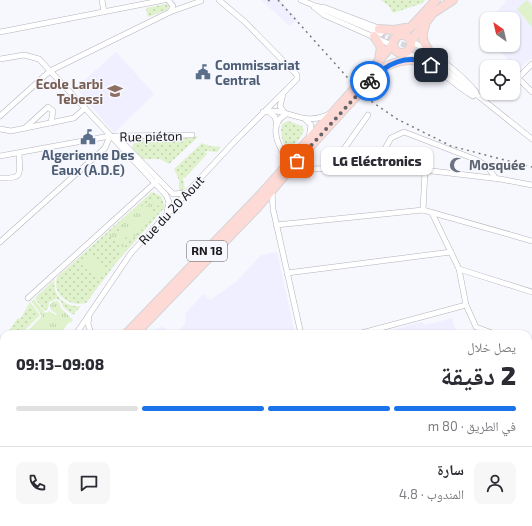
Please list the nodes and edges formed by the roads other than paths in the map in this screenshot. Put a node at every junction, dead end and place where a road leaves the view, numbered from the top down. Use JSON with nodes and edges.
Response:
{"nodes":[{"id":1,"x":102,"y":0,"type":"edge"},
{"id":2,"x":164,"y":0,"type":"edge"},
{"id":3,"x":168,"y":0,"type":"edge"},
{"id":4,"x":200,"y":0,"type":"edge"},
{"id":5,"x":219,"y":0,"type":"edge"},
{"id":6,"x":301,"y":0,"type":"edge"},
{"id":7,"x":436,"y":0,"type":"edge"},
{"id":8,"x":453,"y":0,"type":"edge"},
{"id":9,"x":189,"y":2,"type":"edge"},
{"id":10,"x":314,"y":6,"type":"junction"},
{"id":11,"x":104,"y":12,"type":"junction"},
{"id":12,"x":170,"y":12,"type":"junction"},
{"id":13,"x":426,"y":21,"type":"junction"},
{"id":14,"x":413,"y":25,"type":"junction"},
{"id":15,"x":0,"y":32,"type":"edge"},
{"id":16,"x":378,"y":33,"type":"junction"},
{"id":17,"x":401,"y":34,"type":"junction"},
{"id":18,"x":411,"y":41,"type":"junction"},
{"id":19,"x":392,"y":45,"type":"junction"},
{"id":20,"x":419,"y":52,"type":"tunnel mouth"},
{"id":21,"x":400,"y":53,"type":"junction"},
{"id":22,"x":431,"y":54,"type":"junction"},
{"id":23,"x":0,"y":59,"type":"edge"},
{"id":24,"x":426,"y":62,"type":"junction"},
{"id":25,"x":532,"y":64,"type":"edge"},
{"id":26,"x":380,"y":66,"type":"junction"},
{"id":27,"x":50,"y":71,"type":"junction"},
{"id":28,"x":286,"y":89,"type":"junction"},
{"id":29,"x":532,"y":92,"type":"edge"},
{"id":30,"x":480,"y":98,"type":"edge"},
{"id":31,"x":480,"y":98,"type":"edge"},
{"id":32,"x":480,"y":99,"type":"edge"},
{"id":33,"x":482,"y":100,"type":"edge"},
{"id":34,"x":348,"y":101,"type":"junction"},
{"id":35,"x":85,"y":108,"type":"junction"},
{"id":36,"x":335,"y":110,"type":"junction"},
{"id":37,"x":268,"y":111,"type":"junction"},
{"id":38,"x":262,"y":112,"type":"junction"},
{"id":39,"x":285,"y":115,"type":"junction"},
{"id":40,"x":368,"y":115,"type":"dead end"},
{"id":41,"x":0,"y":116,"type":"edge"},
{"id":42,"x":34,"y":119,"type":"junction"},
{"id":43,"x":305,"y":119,"type":"junction"},
{"id":44,"x":51,"y":123,"type":"junction"},
{"id":45,"x":277,"y":125,"type":"junction"},
{"id":46,"x":38,"y":126,"type":"junction"},
{"id":47,"x":24,"y":128,"type":"junction"},
{"id":48,"x":0,"y":129,"type":"edge"},
{"id":49,"x":192,"y":135,"type":"dead end"},
{"id":50,"x":110,"y":136,"type":"junction"},
{"id":51,"x":309,"y":139,"type":"junction"},
{"id":52,"x":532,"y":139,"type":"edge"},
{"id":53,"x":19,"y":154,"type":"junction"},
{"id":54,"x":284,"y":154,"type":"tunnel mouth"},
{"id":55,"x":0,"y":156,"type":"edge"},
{"id":56,"x":295,"y":159,"type":"junction"},
{"id":57,"x":288,"y":168,"type":"junction"},
{"id":58,"x":374,"y":168,"type":"junction"},
{"id":59,"x":303,"y":169,"type":"tunnel mouth"},
{"id":60,"x":329,"y":170,"type":"junction"},
{"id":61,"x":425,"y":170,"type":"junction"},
{"id":62,"x":0,"y":178,"type":"edge"},
{"id":63,"x":496,"y":178,"type":"junction"},
{"id":64,"x":156,"y":182,"type":"junction"},
{"id":65,"x":532,"y":185,"type":"edge"},
{"id":66,"x":272,"y":191,"type":"junction"},
{"id":67,"x":187,"y":193,"type":"junction"},
{"id":68,"x":175,"y":195,"type":"junction"},
{"id":69,"x":177,"y":204,"type":"junction"},
{"id":70,"x":257,"y":208,"type":"junction"},
{"id":71,"x":423,"y":210,"type":"junction"},
{"id":72,"x":273,"y":211,"type":"junction"},
{"id":73,"x":432,"y":213,"type":"junction"},
{"id":74,"x":165,"y":216,"type":"junction"},
{"id":75,"x":276,"y":225,"type":"junction"},
{"id":76,"x":532,"y":241,"type":"edge"},
{"id":77,"x":0,"y":242,"type":"edge"},
{"id":78,"x":451,"y":252,"type":"junction"},
{"id":79,"x":459,"y":269,"type":"junction"},
{"id":80,"x":287,"y":273,"type":"junction"},
{"id":81,"x":532,"y":292,"type":"edge"},
{"id":82,"x":28,"y":298,"type":"dead end"},
{"id":83,"x":466,"y":305,"type":"junction"},
{"id":84,"x":90,"y":314,"type":"junction"},
{"id":85,"x":80,"y":330,"type":"edge"},
{"id":86,"x":91,"y":330,"type":"edge"},
{"id":87,"x":130,"y":330,"type":"edge"},
{"id":88,"x":139,"y":330,"type":"edge"},
{"id":89,"x":300,"y":330,"type":"edge"},
{"id":90,"x":373,"y":330,"type":"edge"},
{"id":91,"x":484,"y":330,"type":"edge"}],
"edges":[{"from":1,"to":11,"type":"street"},
{"from":2,"to":11,"type":"street"},
{"from":3,"to":12,"type":"street"},
{"from":4,"to":9,"type":"street"},
{"from":5,"to":28,"type":"street"},
{"from":6,"to":10,"type":"street"},
{"from":7,"to":14,"type":"main road"},
{"from":8,"to":13,"type":"main road"},
{"from":9,"to":12,"type":"street"},
{"from":10,"to":16,"type":"street"},
{"from":10,"to":16,"type":"street"},
{"from":11,"to":15,"type":"street"},
{"from":12,"to":27,"type":"street"},
{"from":13,"to":18,"type":"main road"},
{"from":13,"to":22,"type":"main road"},
{"from":14,"to":16,"type":"main road"},
{"from":14,"to":17,"type":"main road"},
{"from":16,"to":17,"type":"street"},
{"from":16,"to":19,"type":"street"},
{"from":16,"to":26,"type":"main road"},
{"from":17,"to":18,"type":"main road"},
{"from":17,"to":19,"type":"main road"},
{"from":18,"to":21,"type":"main road"},
{"from":18,"to":22,"type":"street"},
{"from":19,"to":21,"type":"main road"},
{"from":19,"to":26,"type":"main road","number":"RN 18"},
{"from":20,"to":31,"type":"street"},
{"from":21,"to":24,"type":"street"},
{"from":21,"to":26,"type":"main road","number":"RN 18"},
{"from":22,"to":30,"type":"street"},
{"from":23,"to":27,"type":"street"},
{"from":24,"to":26,"type":"main road"},
{"from":24,"to":32,"type":"street"},
{"from":25,"to":29,"type":"street"},
{"from":26,"to":34,"type":"main road","number":"RN 18","bridge":true},
{"from":27,"to":35,"type":"street"},
{"from":27,"to":41,"type":"street"},
{"from":28,"to":38,"type":"street","name":"Rue du 20 Aout"},
{"from":28,"to":39,"type":"street"},
{"from":33,"to":52,"type":"street"},
{"from":34,"to":36,"type":"main road","number":"RN 18"},
{"from":34,"to":56,"type":"main road","number":"RN 18"},
{"from":35,"to":44,"type":"street"},
{"from":35,"to":50,"type":"street"},
{"from":36,"to":43,"type":"street"},
{"from":36,"to":51,"type":"main road","number":"RN 18"},
{"from":37,"to":38,"type":"street"},
{"from":37,"to":39,"type":"street"},
{"from":37,"to":45,"type":"street"},
{"from":38,"to":67,"type":"street","name":"Rue du 20 Aout"},
{"from":39,"to":43,"type":"street"},
{"from":39,"to":45,"type":"street"},
{"from":40,"to":60,"type":"street"},
{"from":42,"to":44,"type":"street"},
{"from":42,"to":46,"type":"street"},
{"from":42,"to":47,"type":"street"},
{"from":43,"to":51,"type":"street"},
{"from":44,"to":46,"type":"street"},
{"from":45,"to":54,"type":"street"},
{"from":46,"to":47,"type":"street"},
{"from":47,"to":48,"type":"street"},
{"from":49,"to":50,"type":"street","name":"Rue piéton"},
{"from":50,"to":53,"type":"street","name":"Rue piéton"},
{"from":50,"to":64,"type":"street"},
{"from":50,"to":64,"type":"street"},
{"from":50,"to":77,"type":"street"},
{"from":51,"to":56,"type":"main road","number":"RN 18"},
{"from":53,"to":55,"type":"street","name":"Rue piéton"},
{"from":53,"to":62,"type":"street"},
{"from":56,"to":57,"type":"main road","number":"RN 18","bridge":true},
{"from":57,"to":66,"type":"main road","number":"RN 18"},
{"from":57,"to":87,"type":"main road","number":"RN 18"},
{"from":58,"to":60,"type":"street"},
{"from":58,"to":61,"type":"street"},
{"from":58,"to":63,"type":"street"},
{"from":59,"to":60,"type":"street"},
{"from":61,"to":63,"type":"street"},
{"from":61,"to":71,"type":"street"},
{"from":63,"to":65,"type":"street"},
{"from":64,"to":68,"type":"street"},
{"from":64,"to":74,"type":"street"},
{"from":64,"to":82,"type":"street"},
{"from":66,"to":70,"type":"main road","number":"RN 18"},
{"from":66,"to":72,"type":"street"},
{"from":67,"to":68,"type":"street"},
{"from":67,"to":69,"type":"street","name":"Rue du 20 Aout"},
{"from":68,"to":69,"type":"street"},
{"from":69,"to":74,"type":"street","name":"Rue du 20 Aout"},
{"from":70,"to":72,"type":"street"},
{"from":70,"to":88,"type":"main road","number":"RN 18"},
{"from":71,"to":73,"type":"street"},
{"from":71,"to":75,"type":"street"},
{"from":72,"to":75,"type":"street"},
{"from":73,"to":76,"type":"street"},
{"from":73,"to":78,"type":"street"},
{"from":74,"to":84,"type":"street","name":"Rue du 20 Aout"},
{"from":75,"to":80,"type":"street"},
{"from":78,"to":79,"type":"street"},
{"from":78,"to":80,"type":"street"},
{"from":79,"to":81,"type":"street"},
{"from":79,"to":83,"type":"street"},
{"from":80,"to":89,"type":"street"},
{"from":83,"to":90,"type":"street"},
{"from":83,"to":91,"type":"street"},
{"from":84,"to":85,"type":"street","name":"Rue du 20 Aout"},
{"from":84,"to":86,"type":"street"}]}
